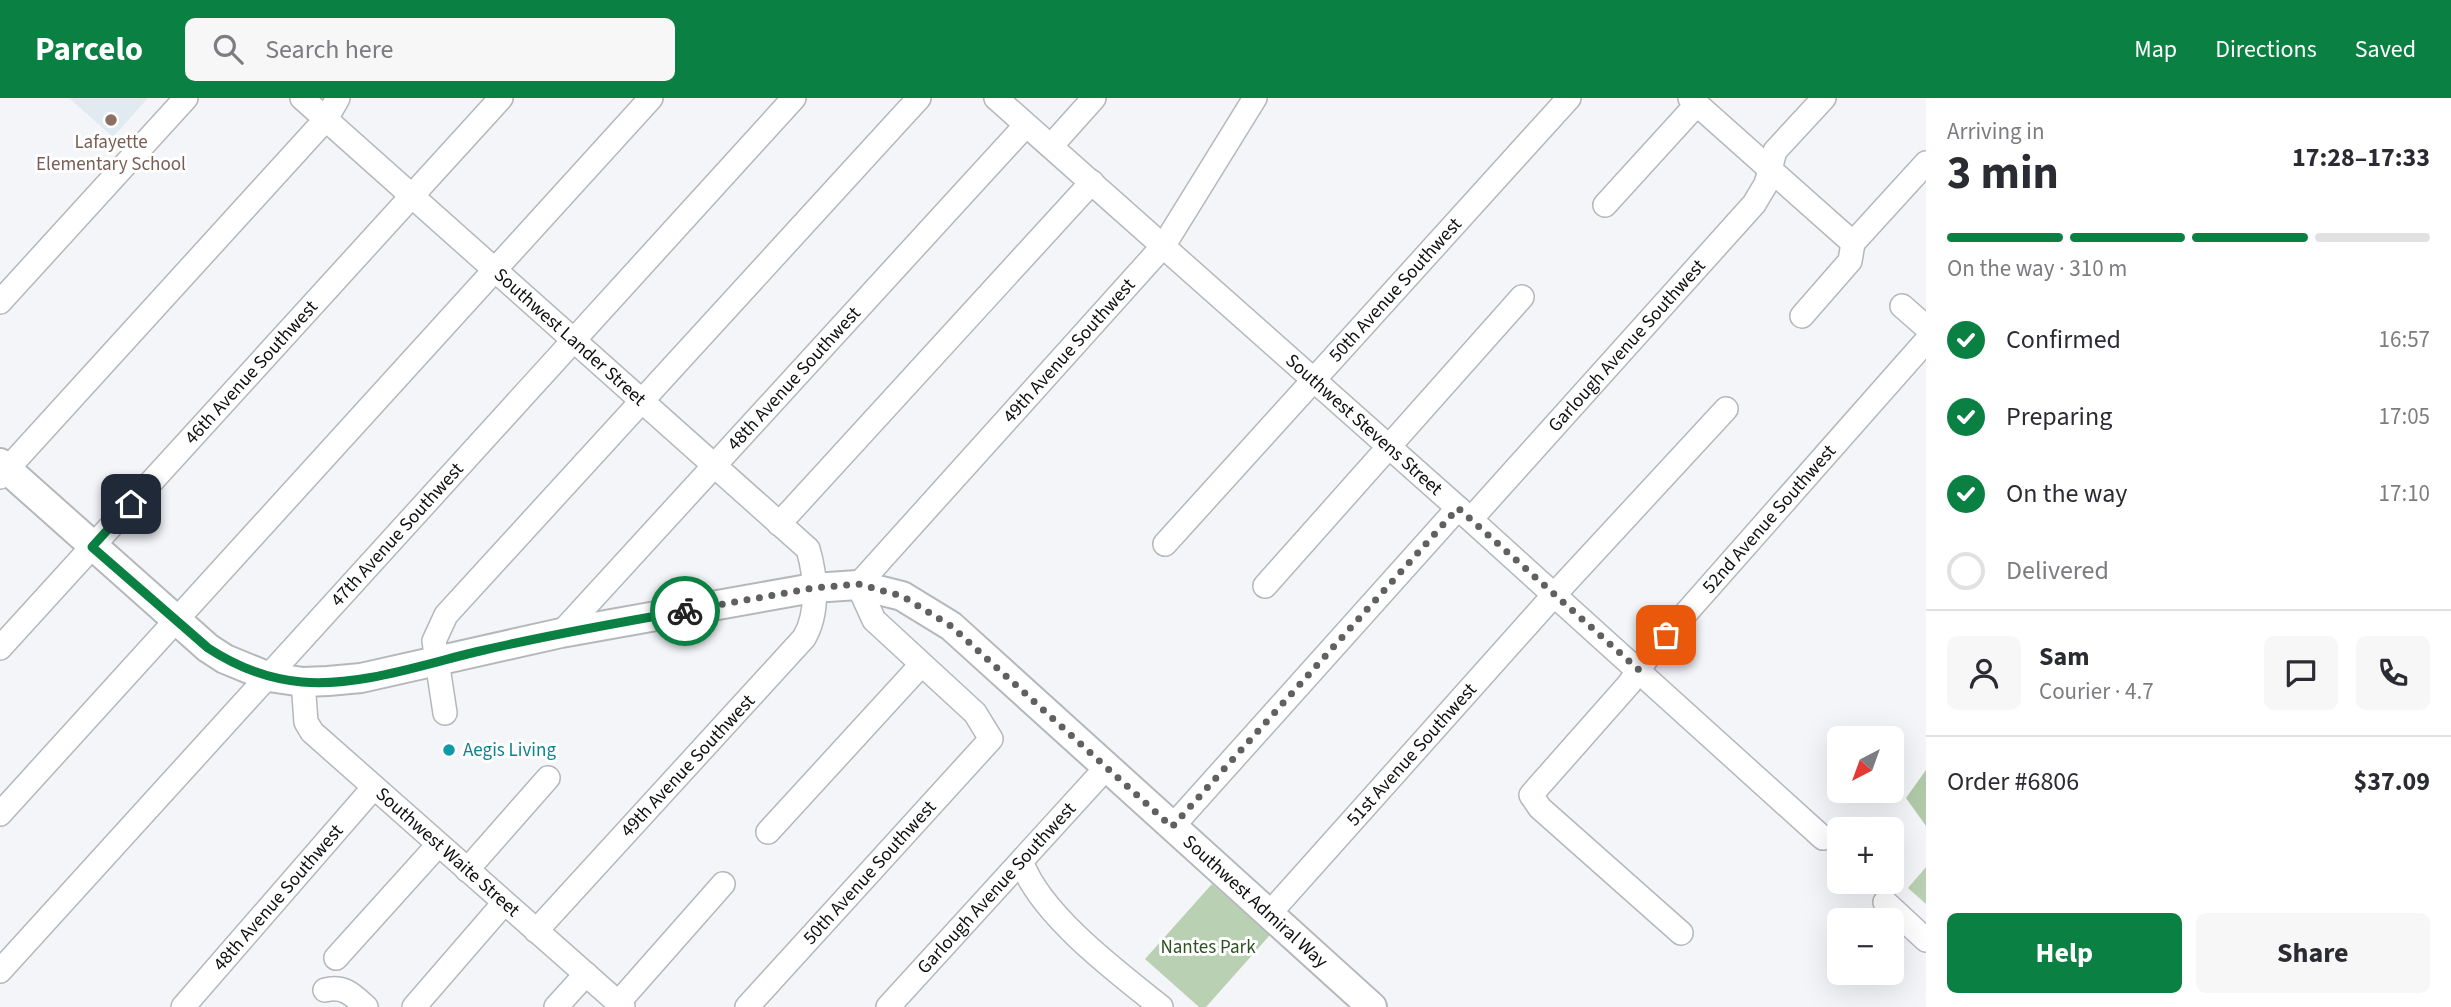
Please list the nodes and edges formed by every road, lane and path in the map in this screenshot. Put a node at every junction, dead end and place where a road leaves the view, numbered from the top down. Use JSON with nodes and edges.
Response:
{"nodes":[{"id":1,"x":186,"y":98,"type":"edge"},
{"id":2,"x":302,"y":98,"type":"edge"},
{"id":3,"x":338,"y":98,"type":"edge"},
{"id":4,"x":501,"y":98,"type":"edge"},
{"id":5,"x":651,"y":98,"type":"edge"},
{"id":6,"x":794,"y":98,"type":"edge"},
{"id":7,"x":919,"y":98,"type":"edge"},
{"id":8,"x":996,"y":98,"type":"edge"},
{"id":9,"x":1094,"y":98,"type":"edge"},
{"id":10,"x":1255,"y":98,"type":"edge"},
{"id":11,"x":1569,"y":98,"type":"edge"},
{"id":12,"x":1824,"y":98,"type":"edge"},
{"id":13,"x":1693,"y":101,"type":"edge"},
{"id":14,"x":326,"y":119,"type":"junction"},
{"id":15,"x":1026,"y":125,"type":"junction"},
{"id":16,"x":1051,"y":146,"type":"junction"},
{"id":17,"x":1926,"y":163,"type":"edge"},
{"id":18,"x":1769,"y":167,"type":"junction"},
{"id":19,"x":1092,"y":182,"type":"junction"},
{"id":20,"x":412,"y":195,"type":"junction"},
{"id":21,"x":1605,"y":205,"type":"dead end"},
{"id":22,"x":1853,"y":243,"type":"junction"},
{"id":23,"x":1164,"y":245,"type":"junction"},
{"id":24,"x":495,"y":270,"type":"junction"},
{"id":25,"x":1522,"y":297,"type":"dead end"},
{"id":26,"x":0,"y":302,"type":"edge"},
{"id":27,"x":1902,"y":306,"type":"dead end"},
{"id":28,"x":1802,"y":316,"type":"dead end"},
{"id":29,"x":1926,"y":327,"type":"edge"},
{"id":30,"x":573,"y":340,"type":"junction"},
{"id":31,"x":1926,"y":341,"type":"edge"},
{"id":32,"x":1314,"y":379,"type":"junction"},
{"id":33,"x":642,"y":402,"type":"junction"},
{"id":34,"x":1726,"y":409,"type":"dead end"},
{"id":35,"x":1388,"y":445,"type":"junction"},
{"id":36,"x":714,"y":466,"type":"junction"},
{"id":37,"x":3,"y":470,"type":"edge"},
{"id":38,"x":1464,"y":513,"type":"junction"},
{"id":39,"x":779,"y":524,"type":"junction"},
{"id":40,"x":1165,"y":544,"type":"dead end"},
{"id":41,"x":92,"y":547,"type":"junction"},
{"id":42,"x":858,"y":584,"type":"junction"},
{"id":43,"x":1265,"y":586,"type":"dead end"},
{"id":44,"x":813,"y":588,"type":"junction"},
{"id":45,"x":1554,"y":596,"type":"junction"},
{"id":46,"x":175,"y":621,"type":"junction"},
{"id":47,"x":561,"y":633,"type":"junction"},
{"id":48,"x":0,"y":648,"type":"edge"},
{"id":49,"x":435,"y":661,"type":"junction"},
{"id":50,"x":921,"y":665,"type":"junction"},
{"id":51,"x":1639,"y":670,"type":"junction"},
{"id":52,"x":269,"y":677,"type":"junction"},
{"id":53,"x":303,"y":682,"type":"junction"},
{"id":54,"x":445,"y":713,"type":"dead end"},
{"id":55,"x":1106,"y":768,"type":"junction"},
{"id":56,"x":538,"y":780,"type":"dead end"},
{"id":57,"x":374,"y":787,"type":"junction"},
{"id":58,"x":0,"y":814,"type":"edge"},
{"id":59,"x":1172,"y":827,"type":"junction"},
{"id":60,"x":768,"y":832,"type":"dead end"},
{"id":61,"x":1823,"y":838,"type":"dead end"},
{"id":62,"x":453,"y":858,"type":"junction"},
{"id":63,"x":1022,"y":863,"type":"junction"},
{"id":64,"x":723,"y":884,"type":"dead end"},
{"id":65,"x":1885,"y":902,"type":"dead end"},
{"id":66,"x":504,"y":903,"type":"junction"},
{"id":67,"x":1269,"y":915,"type":"junction"},
{"id":68,"x":536,"y":931,"type":"junction"},
{"id":69,"x":1681,"y":933,"type":"dead end"},
{"id":70,"x":1926,"y":940,"type":"edge"},
{"id":71,"x":336,"y":958,"type":"dead end"},
{"id":72,"x":0,"y":971,"type":"edge"},
{"id":73,"x":586,"y":974,"type":"junction"},
{"id":74,"x":325,"y":990,"type":"dead end"},
{"id":75,"x":621,"y":1005,"type":"edge"},
{"id":76,"x":894,"y":1005,"type":"edge"},
{"id":77,"x":183,"y":1007,"type":"edge"},
{"id":78,"x":366,"y":1007,"type":"edge"},
{"id":79,"x":414,"y":1007,"type":"edge"},
{"id":80,"x":556,"y":1007,"type":"edge"},
{"id":81,"x":747,"y":1007,"type":"edge"},
{"id":82,"x":1161,"y":1007,"type":"edge"},
{"id":83,"x":1372,"y":1007,"type":"edge"}],
"edges":[{"from":1,"to":26,"type":"street"},
{"from":2,"to":14,"type":"street","name":"Southwest Lander Street"},
{"from":3,"to":14,"type":"street"},
{"from":4,"to":20,"type":"street","name":"46th Avenue Southwest"},
{"from":5,"to":24,"type":"street"},
{"from":6,"to":30,"type":"street","name":"47th Avenue Southwest"},
{"from":7,"to":33,"type":"street"},
{"from":8,"to":15,"type":"street","name":"Southwest Stevens Street"},
{"from":9,"to":16,"type":"street"},
{"from":10,"to":23,"type":"street","name":"49th Avenue Southwest"},
{"from":11,"to":32,"type":"street","name":"50th Avenue Southwest"},
{"from":12,"to":18,"type":"street","name":"Garlough Avenue Southwest"},
{"from":13,"to":18,"type":"street"},
{"from":13,"to":21,"type":"street"},
{"from":14,"to":20,"type":"street","name":"Southwest Lander Street"},
{"from":14,"to":37,"type":"street"},
{"from":15,"to":16,"type":"street","name":"Southwest Stevens Street"},
{"from":15,"to":36,"type":"street","name":"48th Avenue Southwest"},
{"from":16,"to":19,"type":"street","name":"Southwest Stevens Street"},
{"from":17,"to":22,"type":"street"},
{"from":18,"to":22,"type":"street"},
{"from":18,"to":38,"type":"street","name":"Garlough Avenue Southwest"},
{"from":19,"to":23,"type":"street","name":"Southwest Stevens Street"},
{"from":19,"to":39,"type":"street"},
{"from":20,"to":24,"type":"street","name":"Southwest Lander Street"},
{"from":20,"to":41,"type":"street","name":"46th Avenue Southwest"},
{"from":22,"to":28,"type":"street"},
{"from":23,"to":32,"type":"street","name":"Southwest Stevens Street"},
{"from":23,"to":42,"type":"street","name":"49th Avenue Southwest"},
{"from":24,"to":30,"type":"street","name":"Southwest Lander Street"},
{"from":24,"to":46,"type":"street"},
{"from":25,"to":35,"type":"street"},
{"from":27,"to":29,"type":"street"},
{"from":30,"to":33,"type":"street","name":"Southwest Lander Street"},
{"from":30,"to":52,"type":"street","name":"47th Avenue Southwest"},
{"from":31,"to":51,"type":"street","name":"52nd Avenue Southwest"},
{"from":32,"to":35,"type":"street","name":"Southwest Stevens Street"},
{"from":32,"to":40,"type":"street","name":"50th Avenue Southwest"},
{"from":33,"to":36,"type":"street","name":"Southwest Lander Street"},
{"from":33,"to":49,"type":"street"},
{"from":34,"to":45,"type":"street","name":"51st Avenue Southwest"},
{"from":35,"to":38,"type":"street","name":"Southwest Stevens Street"},
{"from":35,"to":43,"type":"street"},
{"from":36,"to":39,"type":"street","name":"Southwest Lander Street"},
{"from":36,"to":47,"type":"street","name":"48th Avenue Southwest"},
{"from":37,"to":41,"type":"main road","name":"Southwest Admiral Way"},
{"from":38,"to":45,"type":"street","name":"Southwest Stevens Street"},
{"from":38,"to":59,"type":"street","name":"Garlough Avenue Southwest"},
{"from":39,"to":44,"type":"street","name":"Southwest Lander Street"},
{"from":41,"to":46,"type":"main road","name":"Southwest Admiral Way"},
{"from":41,"to":48,"type":"street","name":"46th Avenue Southwest"},
{"from":42,"to":44,"type":"main road","name":"Southwest Admiral Way"},
{"from":42,"to":50,"type":"street"},
{"from":42,"to":55,"type":"main road","name":"Southwest Admiral Way"},
{"from":44,"to":47,"type":"main road","name":"Southwest Admiral Way"},
{"from":44,"to":68,"type":"street","name":"49th Avenue Southwest"},
{"from":45,"to":51,"type":"street","name":"Southwest Stevens Street"},
{"from":45,"to":67,"type":"street","name":"51st Avenue Southwest"},
{"from":46,"to":52,"type":"main road","name":"Southwest Admiral Way"},
{"from":46,"to":58,"type":"street"},
{"from":47,"to":49,"type":"main road","name":"Southwest Admiral Way"},
{"from":49,"to":53,"type":"main road","name":"Southwest Admiral Way"},
{"from":49,"to":54,"type":"street"},
{"from":50,"to":60,"type":"street"},
{"from":50,"to":81,"type":"street","name":"50th Avenue Southwest"},
{"from":51,"to":61,"type":"street","name":"Southwest Stevens Street"},
{"from":51,"to":69,"type":"street","name":"52nd Avenue Southwest"},
{"from":52,"to":53,"type":"main road","name":"Southwest Admiral Way"},
{"from":52,"to":72,"type":"street","name":"47th Avenue Southwest"},
{"from":53,"to":57,"type":"street","name":"Southwest Waite Street"},
{"from":55,"to":59,"type":"main road","name":"Southwest Admiral Way"},
{"from":55,"to":63,"type":"street","name":"Garlough Avenue Southwest"},
{"from":56,"to":62,"type":"street"},
{"from":57,"to":62,"type":"street","name":"Southwest Waite Street"},
{"from":57,"to":77,"type":"street","name":"48th Avenue Southwest"},
{"from":59,"to":67,"type":"main road","name":"Southwest Admiral Way"},
{"from":62,"to":66,"type":"street","name":"Southwest Waite Street"},
{"from":62,"to":71,"type":"street"},
{"from":63,"to":76,"type":"street","name":"Garlough Avenue Southwest"},
{"from":63,"to":82,"type":"street"},
{"from":64,"to":75,"type":"street"},
{"from":65,"to":70,"type":"street"},
{"from":66,"to":68,"type":"street","name":"Southwest Waite Street"},
{"from":66,"to":79,"type":"street"},
{"from":67,"to":83,"type":"main road","name":"Southwest Admiral Way"},
{"from":68,"to":73,"type":"street","name":"Southwest Waite Street"},
{"from":73,"to":75,"type":"street","name":"Southwest Waite Street"},
{"from":73,"to":80,"type":"street"},
{"from":74,"to":78,"type":"street"}]}
